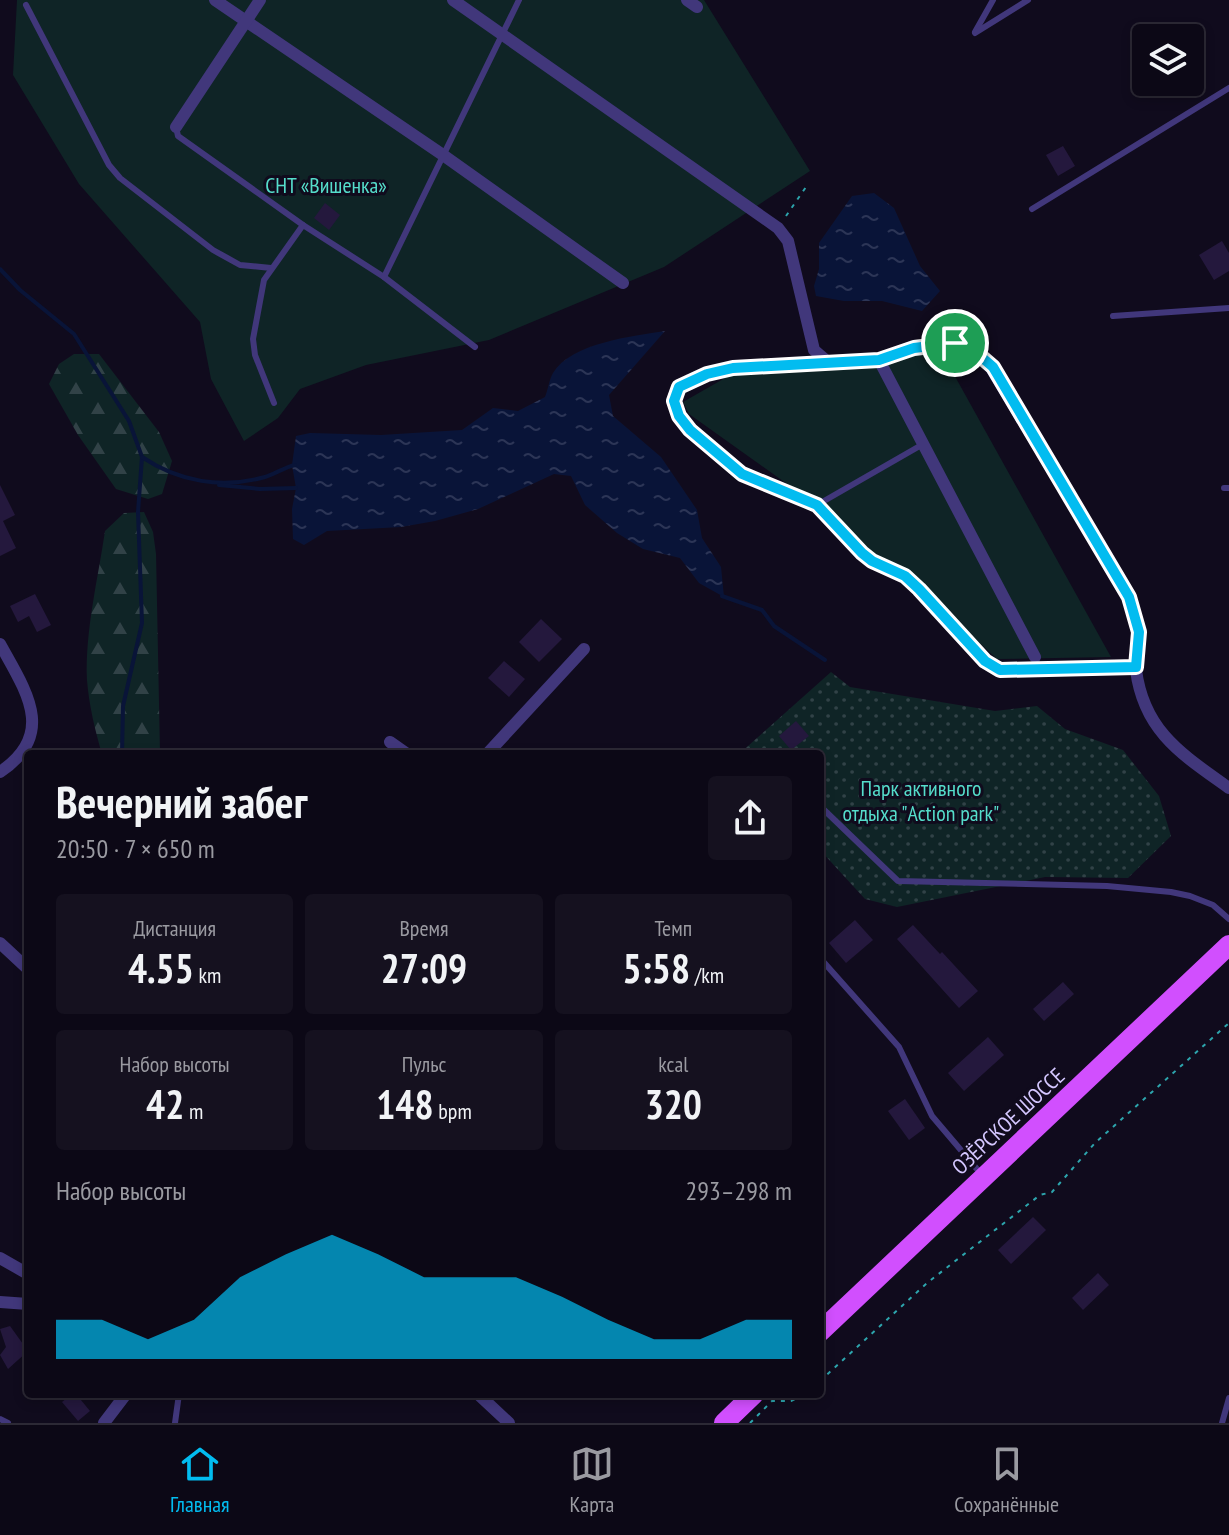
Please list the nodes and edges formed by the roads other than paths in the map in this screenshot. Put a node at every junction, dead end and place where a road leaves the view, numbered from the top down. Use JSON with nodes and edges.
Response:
{"nodes":[{"id":1,"x":215,"y":0,"type":"edge"},
{"id":2,"x":260,"y":0,"type":"edge"},
{"id":3,"x":453,"y":0,"type":"edge"},
{"id":4,"x":519,"y":0,"type":"edge"},
{"id":5,"x":993,"y":0,"type":"edge"},
{"id":6,"x":1028,"y":0,"type":"edge"},
{"id":7,"x":26,"y":5,"type":"dead end"},
{"id":8,"x":247,"y":19,"type":"junction"},
{"id":9,"x":502,"y":34,"type":"junction"},
{"id":10,"x":1229,"y":88,"type":"edge"},
{"id":11,"x":176,"y":127,"type":"joint"},
{"id":12,"x":443,"y":155,"type":"junction"},
{"id":13,"x":1032,"y":209,"type":"dead end"},
{"id":14,"x":303,"y":225,"type":"junction"},
{"id":15,"x":271,"y":268,"type":"junction"},
{"id":16,"x":384,"y":277,"type":"junction"},
{"id":17,"x":623,"y":283,"type":"dead end"},
{"id":18,"x":1228,"y":308,"type":"edge"},
{"id":19,"x":1113,"y":316,"type":"dead end"},
{"id":20,"x":475,"y":347,"type":"dead end"},
{"id":21,"x":879,"y":360,"type":"junction"},
{"id":22,"x":828,"y":362,"type":"junction"},
{"id":23,"x":679,"y":387,"type":"joint"},
{"id":24,"x":274,"y":403,"type":"dead end"},
{"id":25,"x":925,"y":443,"type":"junction"},
{"id":26,"x":817,"y":505,"type":"junction"},
{"id":27,"x":0,"y":644,"type":"edge"},
{"id":28,"x":584,"y":649,"type":"dead end"},
{"id":29,"x":1035,"y":657,"type":"dead end"},
{"id":30,"x":1136,"y":667,"type":"junction"},
{"id":31,"x":390,"y":742,"type":"dead end"},
{"id":32,"x":401,"y":750,"type":"edge"},
{"id":33,"x":491,"y":750,"type":"edge"},
{"id":34,"x":0,"y":772,"type":"edge"},
{"id":35,"x":1229,"y":788,"type":"edge"},
{"id":36,"x":824,"y":810,"type":"edge"},
{"id":37,"x":1229,"y":919,"type":"edge"},
{"id":38,"x":0,"y":943,"type":"edge"},
{"id":39,"x":1229,"y":945,"type":"edge"},
{"id":40,"x":24,"y":960,"type":"edge"},
{"id":41,"x":824,"y":963,"type":"edge"},
{"id":42,"x":984,"y":1177,"type":"junction"},
{"id":43,"x":0,"y":1258,"type":"edge"},
{"id":44,"x":24,"y":1272,"type":"edge"},
{"id":45,"x":0,"y":1302,"type":"edge"},
{"id":46,"x":24,"y":1304,"type":"edge"},
{"id":47,"x":824,"y":1328,"type":"edge"},
{"id":48,"x":123,"y":1398,"type":"edge"},
{"id":49,"x":178,"y":1398,"type":"edge"},
{"id":50,"x":482,"y":1398,"type":"edge"},
{"id":51,"x":750,"y":1398,"type":"edge"},
{"id":52,"x":1229,"y":1398,"type":"edge"},
{"id":53,"x":0,"y":1419,"type":"edge"},
{"id":54,"x":8,"y":1423,"type":"edge"},
{"id":55,"x":104,"y":1423,"type":"edge"},
{"id":56,"x":175,"y":1423,"type":"edge"},
{"id":57,"x":509,"y":1423,"type":"edge"},
{"id":58,"x":724,"y":1423,"type":"edge"},
{"id":59,"x":1222,"y":1423,"type":"edge"}],
"edges":[{"from":1,"to":8,"type":"street"},
{"from":2,"to":8,"type":"street"},
{"from":3,"to":9,"type":"street"},
{"from":4,"to":9,"type":"lane"},
{"from":5,"to":6,"type":"lane"},
{"from":7,"to":15,"type":"lane"},
{"from":8,"to":11,"type":"street"},
{"from":8,"to":12,"type":"street"},
{"from":9,"to":12,"type":"lane"},
{"from":9,"to":22,"type":"street"},
{"from":10,"to":13,"type":"lane"},
{"from":11,"to":14,"type":"lane"},
{"from":12,"to":16,"type":"lane"},
{"from":12,"to":17,"type":"street"},
{"from":14,"to":15,"type":"lane"},
{"from":14,"to":16,"type":"lane"},
{"from":15,"to":24,"type":"lane"},
{"from":16,"to":20,"type":"lane"},
{"from":18,"to":19,"type":"lane"},
{"from":21,"to":22,"type":"street"},
{"from":21,"to":25,"type":"street"},
{"from":21,"to":30,"type":"street"},
{"from":22,"to":23,"type":"street"},
{"from":23,"to":26,"type":"lane"},
{"from":25,"to":26,"type":"lane"},
{"from":25,"to":29,"type":"street"},
{"from":26,"to":30,"type":"lane"},
{"from":27,"to":34,"type":"street"},
{"from":28,"to":33,"type":"street"},
{"from":30,"to":35,"type":"street"},
{"from":31,"to":32,"type":"street"},
{"from":36,"to":37,"type":"lane"},
{"from":38,"to":40,"type":"street"},
{"from":39,"to":42,"type":"main road","name":"ОЗЁРСКОЕ ШОССЕ"},
{"from":41,"to":42,"type":"lane"},
{"from":42,"to":47,"type":"main road","name":"ОЗЁРСКОЕ ШОССЕ"},
{"from":43,"to":44,"type":"street"},
{"from":45,"to":46,"type":"street"},
{"from":48,"to":55,"type":"street"},
{"from":49,"to":56,"type":"lane"},
{"from":50,"to":57,"type":"street"},
{"from":51,"to":58,"type":"main road"},
{"from":52,"to":59,"type":"lane"},
{"from":53,"to":54,"type":"lane"}]}
